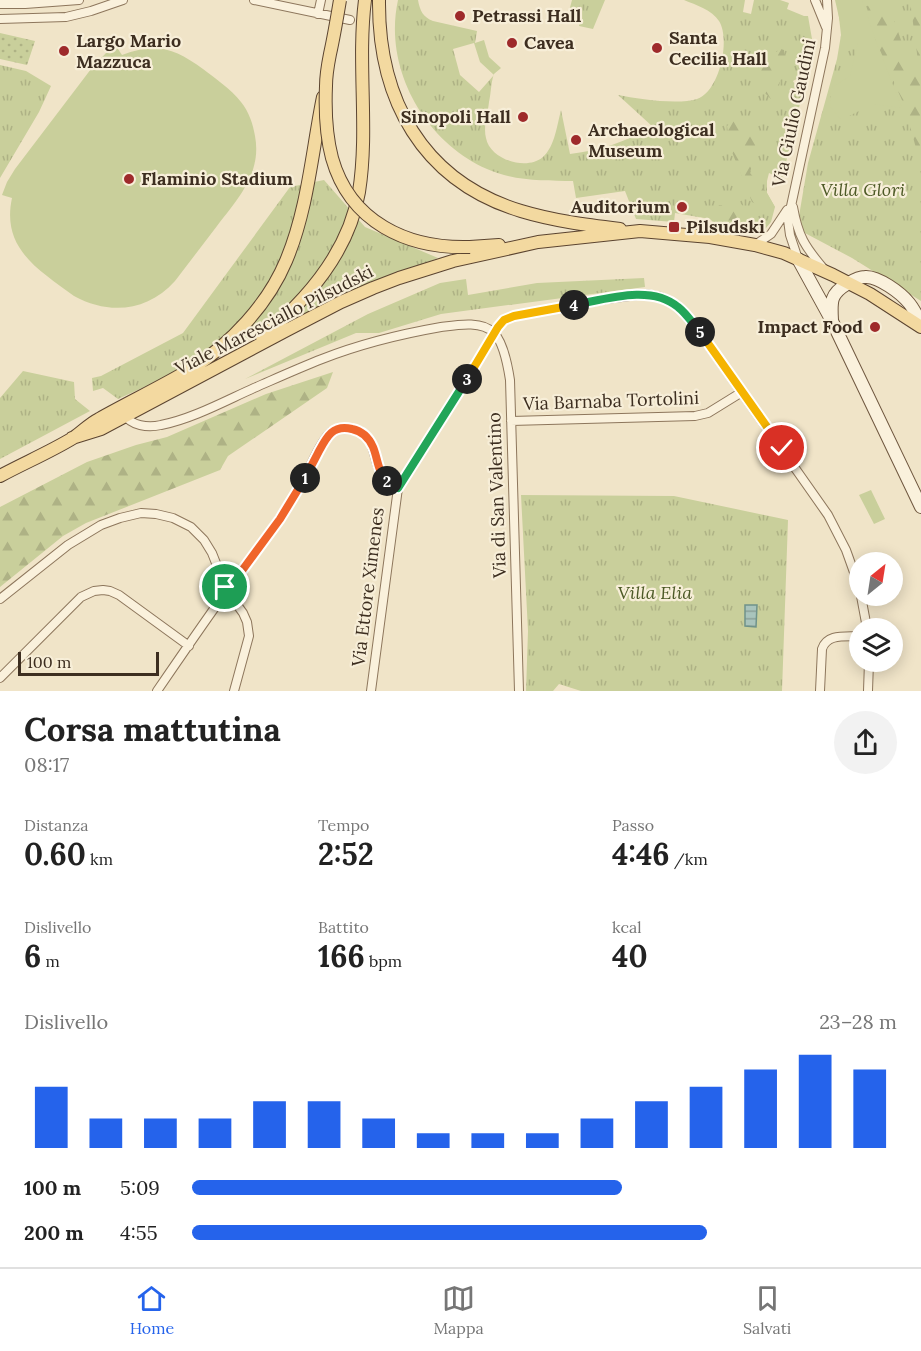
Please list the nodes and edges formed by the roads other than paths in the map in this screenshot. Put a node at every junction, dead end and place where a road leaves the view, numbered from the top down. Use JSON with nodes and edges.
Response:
{"nodes":[{"id":1,"x":79,"y":0,"type":"edge"},
{"id":2,"x":123,"y":0,"type":"edge"},
{"id":3,"x":254,"y":0,"type":"edge"},
{"id":4,"x":321,"y":0,"type":"edge"},
{"id":5,"x":340,"y":0,"type":"edge"},
{"id":6,"x":365,"y":0,"type":"edge"},
{"id":7,"x":379,"y":0,"type":"edge"},
{"id":8,"x":815,"y":0,"type":"edge"},
{"id":9,"x":827,"y":0,"type":"edge"},
{"id":10,"x":63,"y":2,"type":"junction"},
{"id":11,"x":0,"y":4,"type":"edge"},
{"id":12,"x":318,"y":14,"type":"junction"},
{"id":13,"x":63,"y":17,"type":"junction"},
{"id":14,"x":0,"y":19,"type":"edge"},
{"id":15,"x":350,"y":20,"type":"dead end"},
{"id":16,"x":828,"y":30,"type":"junction"},
{"id":17,"x":326,"y":84,"type":"junction"},
{"id":18,"x":792,"y":202,"type":"junction"},
{"id":19,"x":640,"y":231,"type":"junction"},
{"id":20,"x":538,"y":242,"type":"junction"},
{"id":21,"x":755,"y":245,"type":"junction"},
{"id":22,"x":798,"y":258,"type":"junction"},
{"id":23,"x":826,"y":272,"type":"junction"},
{"id":24,"x":849,"y":283,"type":"junction"},
{"id":25,"x":832,"y":321,"type":"junction"},
{"id":26,"x":921,"y":325,"type":"edge"},
{"id":27,"x":495,"y":333,"type":"junction"},
{"id":28,"x":229,"y":360,"type":"junction"},
{"id":29,"x":742,"y":392,"type":"junction"},
{"id":30,"x":123,"y":412,"type":"junction"},
{"id":31,"x":511,"y":421,"type":"junction"},
{"id":32,"x":0,"y":476,"type":"edge"},
{"id":33,"x":398,"y":488,"type":"junction"},
{"id":34,"x":921,"y":507,"type":"edge"},
{"id":35,"x":849,"y":558,"type":"edge"},
{"id":36,"x":227,"y":591,"type":"junction"},
{"id":37,"x":0,"y":599,"type":"edge"},
{"id":38,"x":849,"y":637,"type":"edge"},
{"id":39,"x":189,"y":646,"type":"junction"},
{"id":40,"x":869,"y":672,"type":"edge"},
{"id":41,"x":0,"y":678,"type":"edge"},
{"id":42,"x":157,"y":691,"type":"edge"},
{"id":43,"x":234,"y":691,"type":"edge"},
{"id":44,"x":371,"y":691,"type":"edge"},
{"id":45,"x":519,"y":691,"type":"edge"},
{"id":46,"x":820,"y":691,"type":"edge"},
{"id":47,"x":868,"y":691,"type":"edge"}],
"edges":[{"from":1,"to":10,"type":"street"},
{"from":2,"to":13,"type":"street"},
{"from":3,"to":12,"type":"street"},
{"from":4,"to":12,"type":"street"},
{"from":5,"to":17,"type":"main road","bridge":true},
{"from":6,"to":28,"type":"main road"},
{"from":7,"to":19,"type":"main road"},
{"from":8,"to":16,"type":"street","name":"Via Giulio Gaudini"},
{"from":9,"to":16,"type":"street","name":"Via Giulio Gaudini"},
{"from":10,"to":11,"type":"street"},
{"from":10,"to":13,"type":"street"},
{"from":12,"to":15,"type":"street"},
{"from":13,"to":14,"type":"street"},
{"from":16,"to":18,"type":"street","name":"Via Giulio Gaudini"},
{"from":17,"to":20,"type":"main road","bridge":true},
{"from":17,"to":30,"type":"main road","name":"Viale Maresciallo Pilsudski","bridge":true},
{"from":18,"to":21,"type":"street","name":"Via Giulio Gaudini"},
{"from":18,"to":22,"type":"street","name":"Via Giulio Gaudini"},
{"from":18,"to":23,"type":"street","name":"Via Giulio Gaudini"},
{"from":19,"to":20,"type":"main road","name":"Viale Maresciallo Pilsudski"},
{"from":19,"to":21,"type":"main road","name":"Viale Maresciallo Pilsudski"},
{"from":20,"to":28,"type":"main road","name":"Viale Maresciallo Pilsudski"},
{"from":21,"to":22,"type":"main road","name":"Viale Maresciallo Pilsudski"},
{"from":22,"to":23,"type":"main road","name":"Viale Maresciallo Pilsudski"},
{"from":22,"to":25,"type":"street"},
{"from":23,"to":24,"type":"main road","name":"Viale Maresciallo Pilsudski"},
{"from":24,"to":25,"type":"street"},
{"from":24,"to":26,"type":"main road","name":"Viale Maresciallo Pilsudski"},
{"from":25,"to":34,"type":"street"},
{"from":27,"to":29,"type":"street"},
{"from":27,"to":30,"type":"street"},
{"from":27,"to":31,"type":"street","name":"Via di San Valentino"},
{"from":27,"to":33,"type":"street"},
{"from":28,"to":30,"type":"main road","name":"Viale Maresciallo Pilsudski"},
{"from":29,"to":31,"type":"street","name":"Via Barnaba Tortolini"},
{"from":29,"to":35,"type":"street"},
{"from":30,"to":32,"type":"main road","name":"Viale Maresciallo Pilsudski"},
{"from":31,"to":45,"type":"street","name":"Via di San Valentino"},
{"from":33,"to":36,"type":"street"},
{"from":33,"to":44,"type":"street","name":"Via Ettore Ximenes"},
{"from":36,"to":37,"type":"street"},
{"from":36,"to":39,"type":"street"},
{"from":36,"to":43,"type":"street"},
{"from":38,"to":46,"type":"street"},
{"from":39,"to":41,"type":"street"},
{"from":39,"to":42,"type":"street"},
{"from":40,"to":47,"type":"street"}]}
